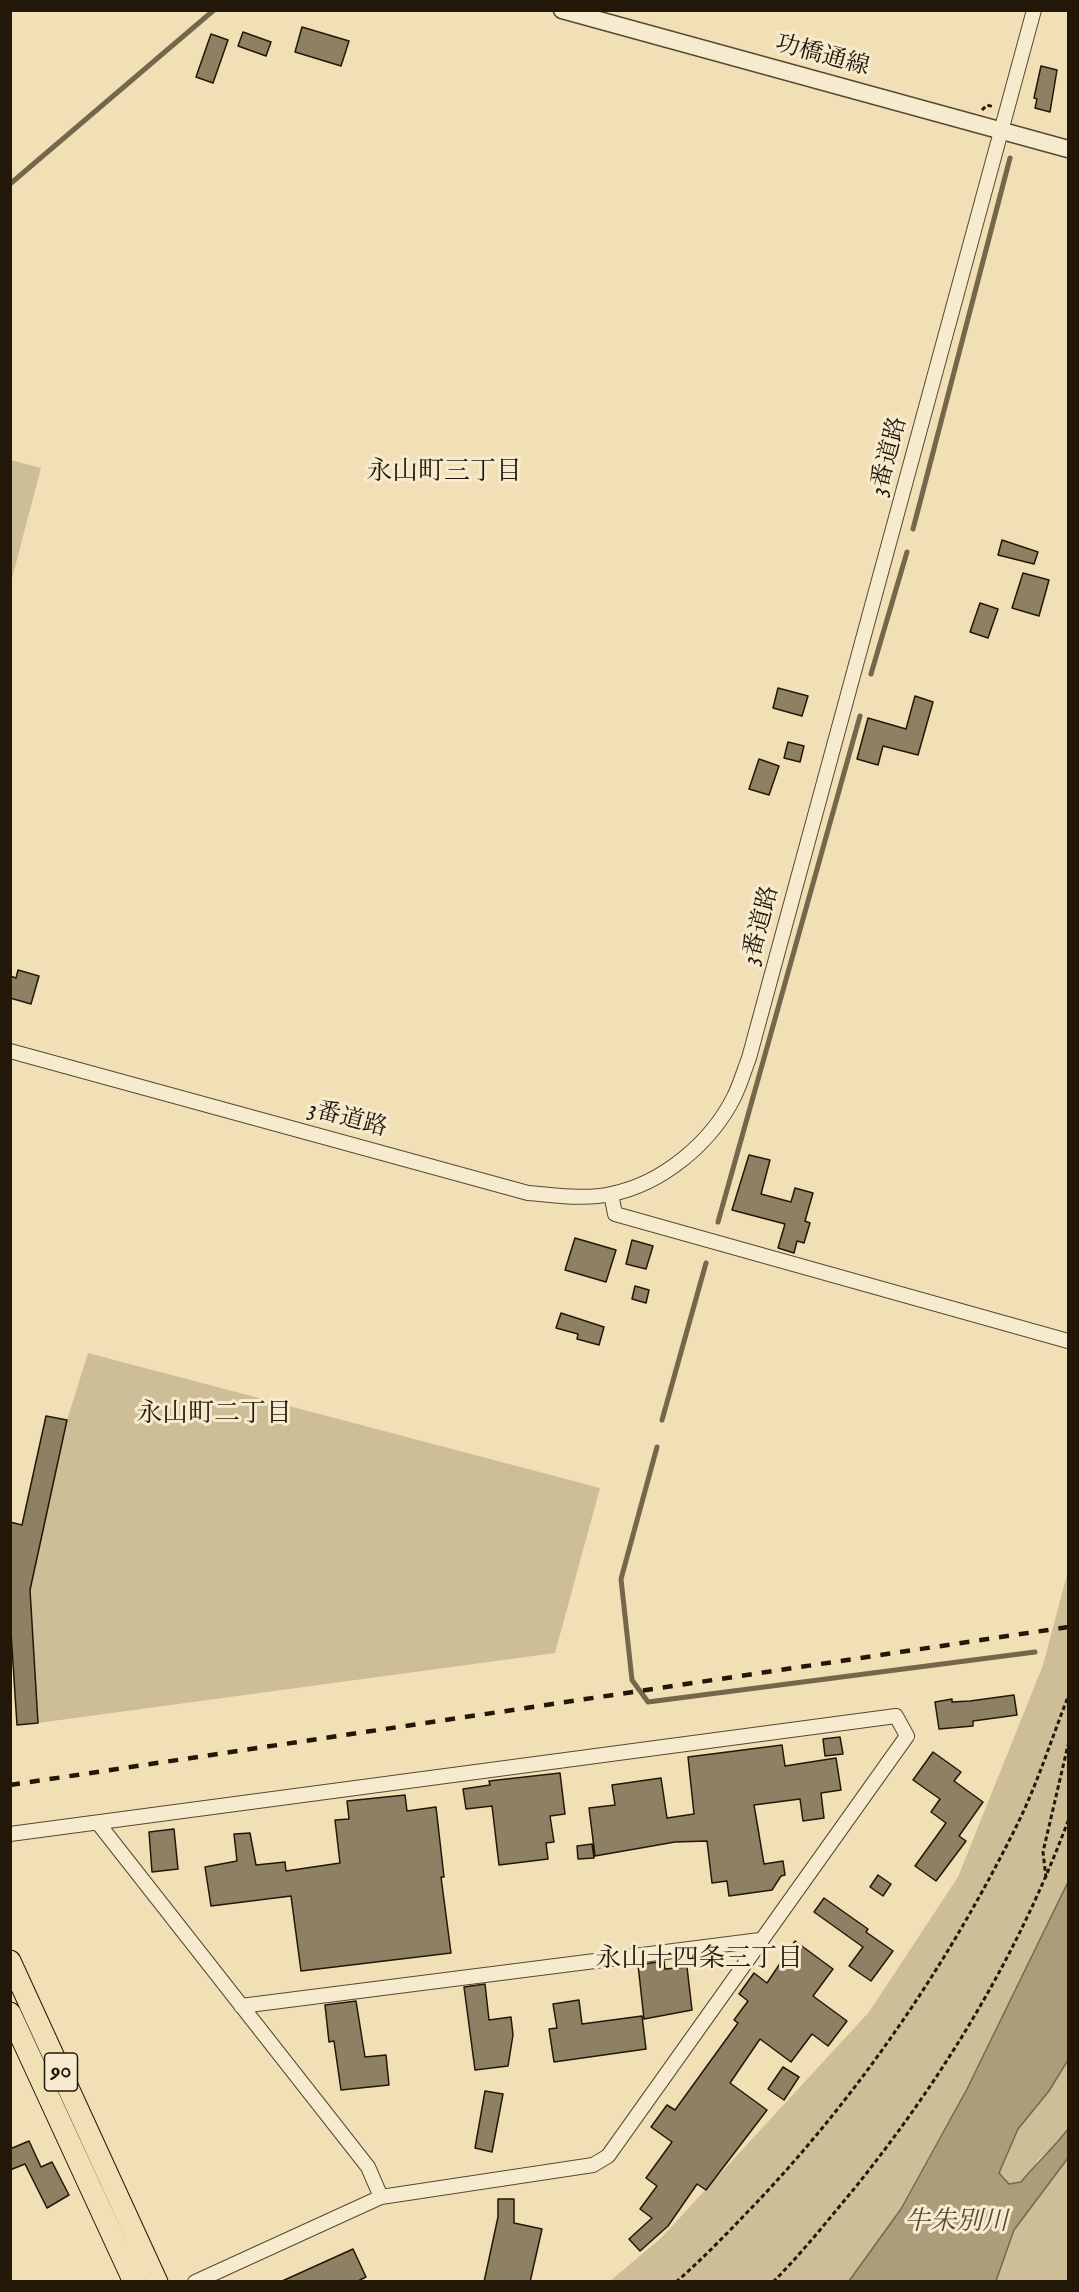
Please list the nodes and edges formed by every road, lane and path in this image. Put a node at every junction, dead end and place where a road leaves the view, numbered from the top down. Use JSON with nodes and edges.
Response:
{"nodes":[{"id":1,"x":562,"y":10,"type":"edge"},
{"id":2,"x":1034,"y":10,"type":"edge"},
{"id":3,"x":1001,"y":132,"type":"junction"},
{"id":4,"x":1068,"y":149,"type":"edge"},
{"id":5,"x":10,"y":1051,"type":"edge"},
{"id":6,"x":611,"y":1194,"type":"junction"},
{"id":7,"x":1068,"y":1341,"type":"edge"},
{"id":8,"x":1068,"y":1697,"type":"edge"},
{"id":9,"x":1068,"y":1745,"type":"edge"},
{"id":10,"x":1068,"y":1821,"type":"edge"},
{"id":11,"x":98,"y":1822,"type":"junction"},
{"id":12,"x":10,"y":1834,"type":"edge"},
{"id":13,"x":1047,"y":1880,"type":"junction"},
{"id":14,"x":760,"y":1940,"type":"junction"},
{"id":15,"x":10,"y":1960,"type":"edge"},
{"id":16,"x":241,"y":2006,"type":"junction"},
{"id":17,"x":10,"y":2013,"type":"edge"},
{"id":18,"x":101,"y":2186,"type":"junction"},
{"id":19,"x":381,"y":2197,"type":"junction"},
{"id":20,"x":134,"y":2282,"type":"edge"},
{"id":21,"x":157,"y":2282,"type":"edge"},
{"id":22,"x":195,"y":2282,"type":"edge"},
{"id":23,"x":676,"y":2282,"type":"edge"},
{"id":24,"x":773,"y":2282,"type":"edge"}],
"edges":[{"from":1,"to":3,"type":"street","name":"功橋通線"},
{"from":2,"to":3,"type":"street","name":"3番道路"},
{"from":3,"to":4,"type":"street","name":"功橋通線"},
{"from":3,"to":6,"type":"street","name":"3番道路"},
{"from":5,"to":6,"type":"street","name":"3番道路"},
{"from":6,"to":7,"type":"street"},
{"from":8,"to":23,"type":"path"},
{"from":9,"to":13,"type":"path"},
{"from":10,"to":13,"type":"path"},
{"from":11,"to":12,"type":"street"},
{"from":11,"to":14,"type":"street"},
{"from":11,"to":16,"type":"street"},
{"from":13,"to":24,"type":"path"},
{"from":14,"to":16,"type":"street"},
{"from":14,"to":19,"type":"street"},
{"from":15,"to":18,"type":"main road","number":"90"},
{"from":16,"to":19,"type":"street"},
{"from":17,"to":18,"type":"main road","number":"90"},
{"from":18,"to":20,"type":"main road","number":"90"},
{"from":18,"to":21,"type":"main road","number":"90"},
{"from":19,"to":22,"type":"street"}]}
